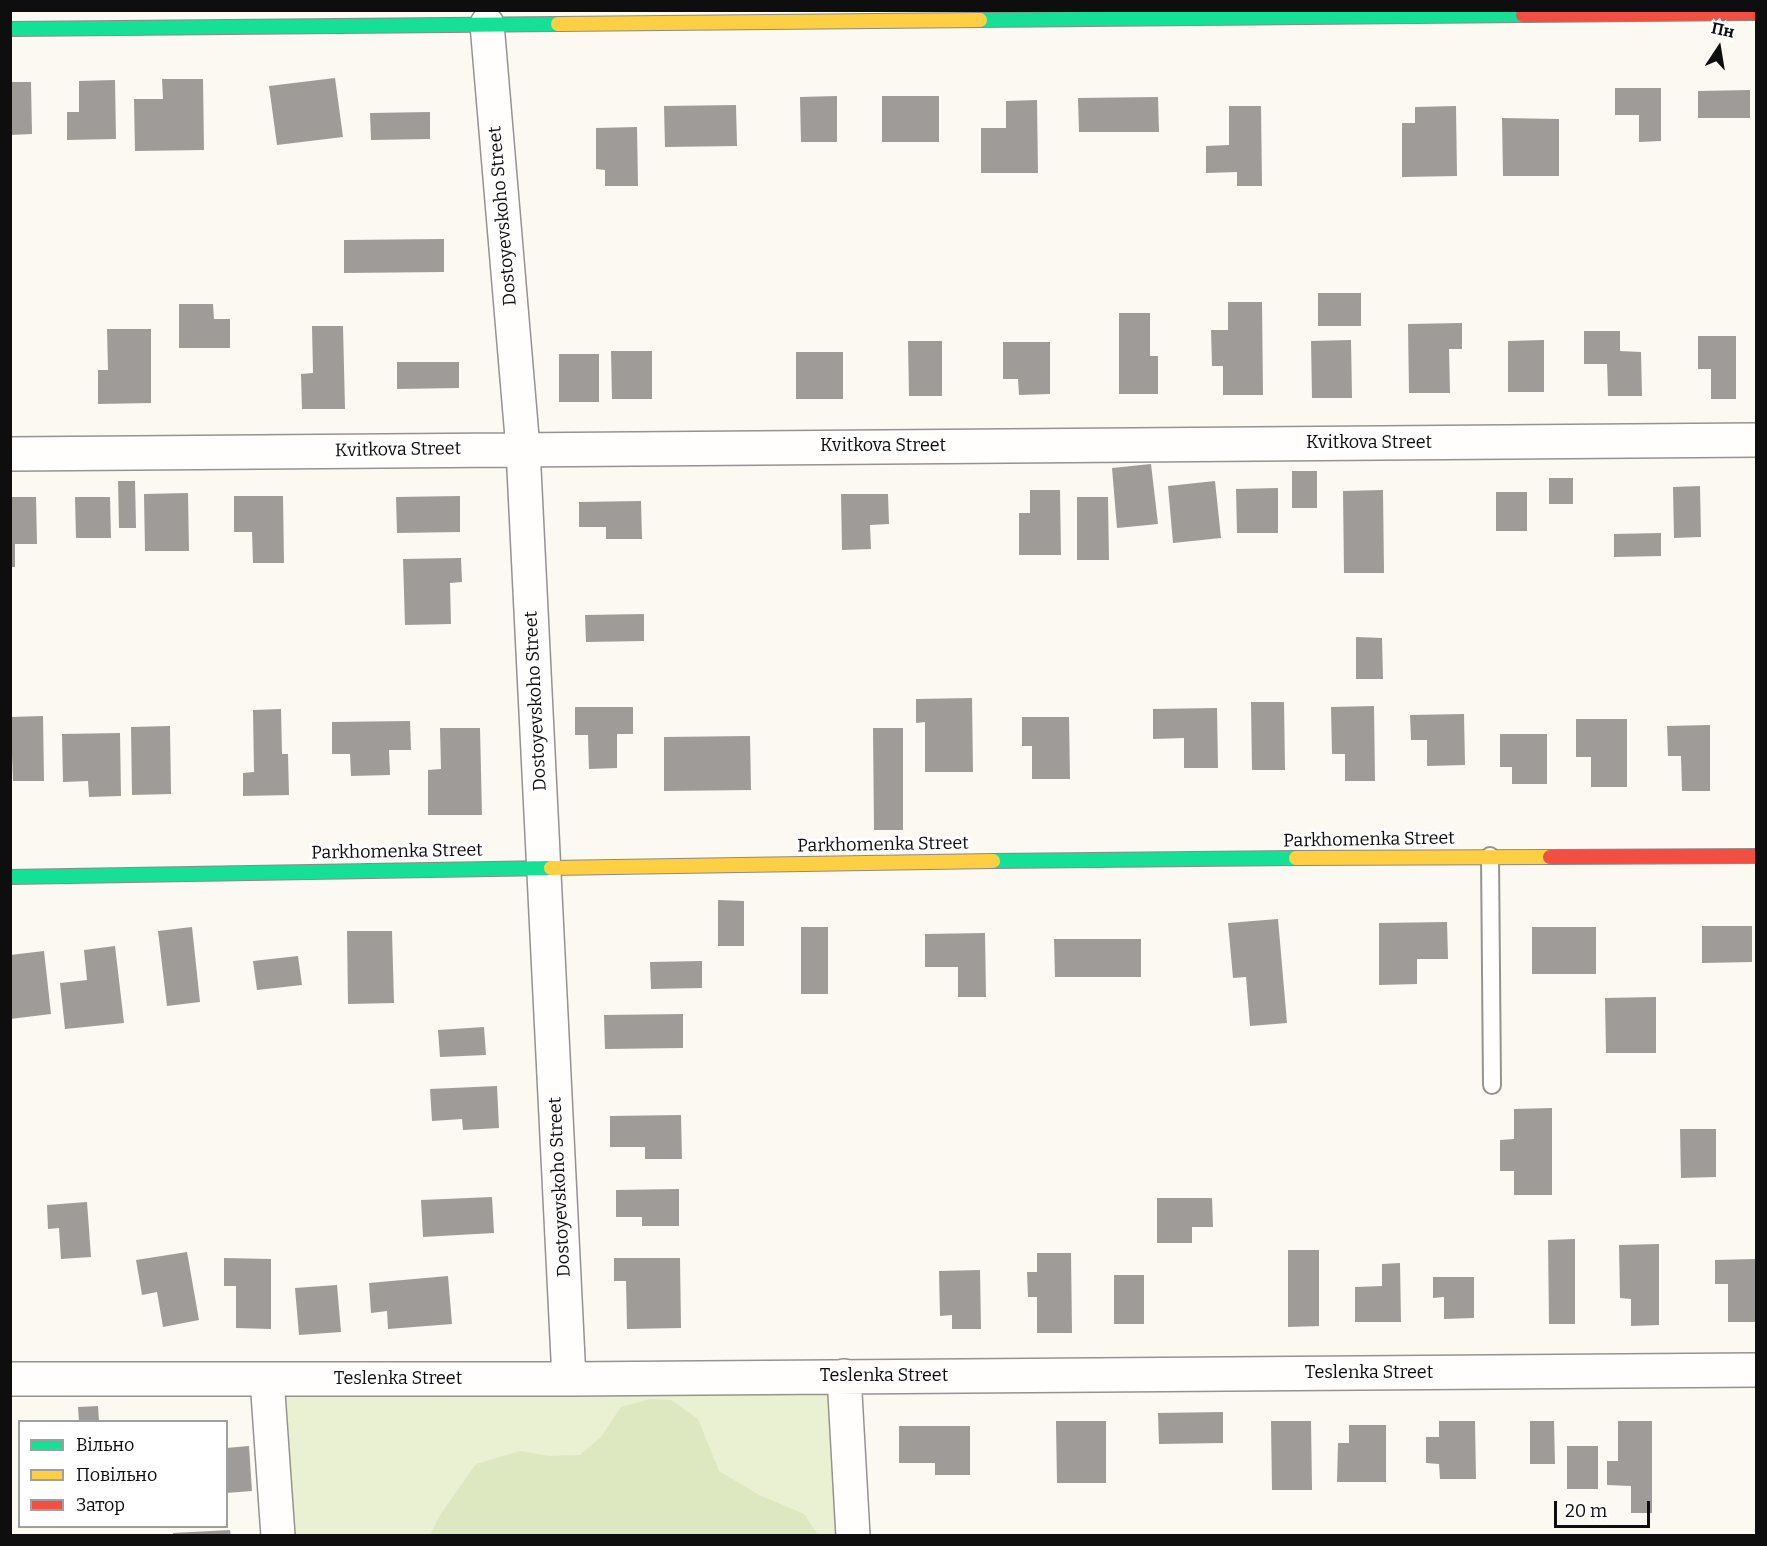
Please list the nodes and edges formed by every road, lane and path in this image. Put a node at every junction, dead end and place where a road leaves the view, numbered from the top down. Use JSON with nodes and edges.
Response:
{"nodes":[{"id":1,"x":1756,"y":13,"type":"edge"},
{"id":2,"x":473,"y":20,"type":"edge"},
{"id":3,"x":10,"y":29,"type":"edge"},
{"id":4,"x":1756,"y":440,"type":"edge"},
{"id":5,"x":523,"y":449,"type":"junction"},
{"id":6,"x":10,"y":454,"type":"edge"},
{"id":7,"x":1490,"y":856,"type":"junction"},
{"id":8,"x":1756,"y":856,"type":"edge"},
{"id":9,"x":544,"y":867,"type":"junction"},
{"id":10,"x":10,"y":877,"type":"edge"},
{"id":11,"x":1492,"y":1085,"type":"dead end"},
{"id":12,"x":1756,"y":1370,"type":"edge"},
{"id":13,"x":844,"y":1376,"type":"junction"},
{"id":14,"x":10,"y":1379,"type":"edge"},
{"id":15,"x":267,"y":1379,"type":"junction"},
{"id":16,"x":569,"y":1379,"type":"junction"},
{"id":17,"x":278,"y":1536,"type":"edge"},
{"id":18,"x":853,"y":1536,"type":"edge"}],
"edges":[{"from":1,"to":2,"type":"street"},
{"from":2,"to":3,"type":"street"},
{"from":2,"to":5,"type":"street","name":"Dostoyevskoho Street"},
{"from":4,"to":5,"type":"street","name":"Kvitkova Street"},
{"from":5,"to":6,"type":"street","name":"Kvitkova Street"},
{"from":5,"to":9,"type":"street","name":"Dostoyevskoho Street"},
{"from":7,"to":8,"type":"street","name":"Parkhomenka Street"},
{"from":7,"to":9,"type":"street","name":"Parkhomenka Street"},
{"from":7,"to":11,"type":"lane"},
{"from":9,"to":10,"type":"street","name":"Parkhomenka Street"},
{"from":9,"to":16,"type":"street","name":"Dostoyevskoho Street"},
{"from":12,"to":13,"type":"street","name":"Teslenka Street"},
{"from":13,"to":16,"type":"street","name":"Teslenka Street"},
{"from":13,"to":18,"type":"street"},
{"from":14,"to":15,"type":"street","name":"Teslenka Street"},
{"from":15,"to":16,"type":"street","name":"Teslenka Street"},
{"from":15,"to":17,"type":"street"}]}
